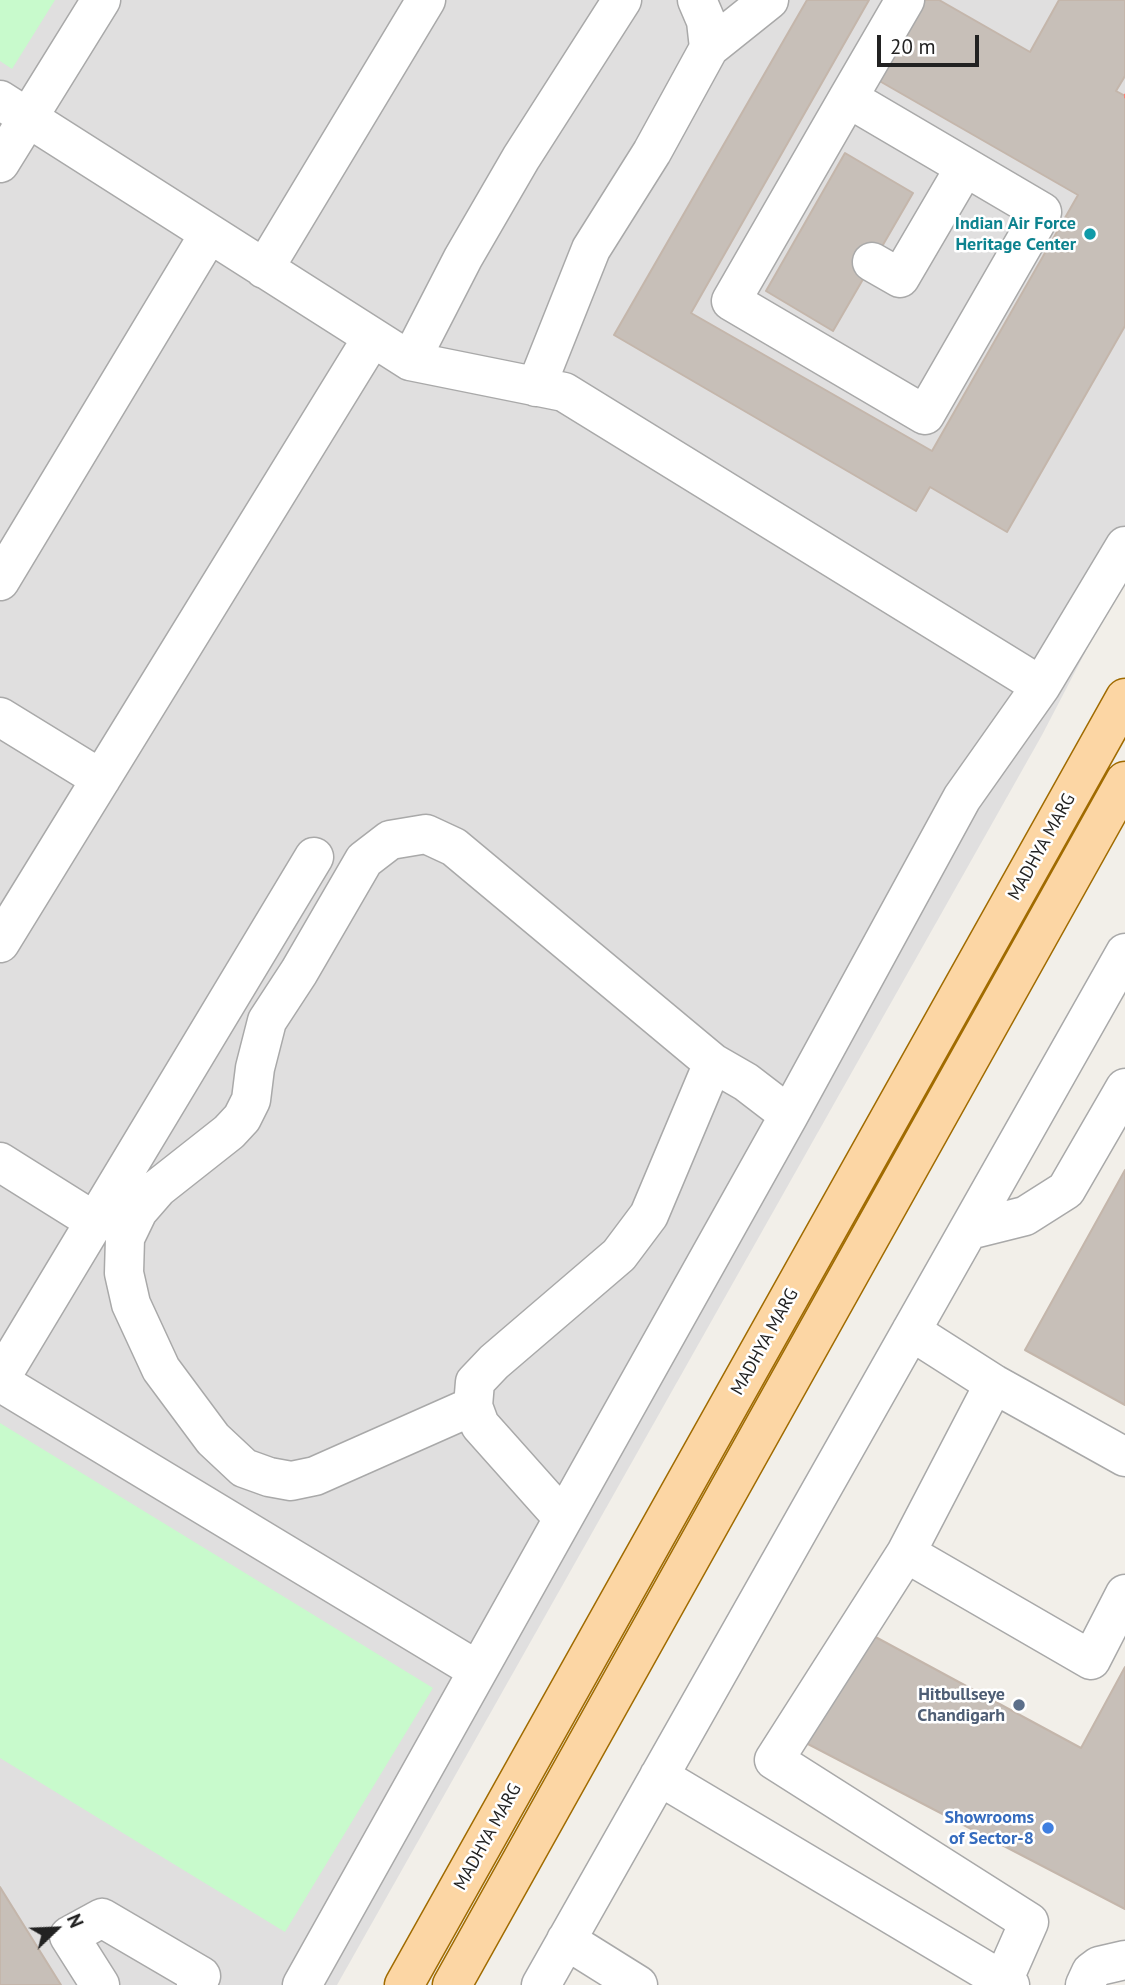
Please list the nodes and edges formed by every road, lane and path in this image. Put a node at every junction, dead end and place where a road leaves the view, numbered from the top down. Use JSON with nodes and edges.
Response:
{"nodes":[{"id":1,"x":101,"y":0,"type":"edge"},
{"id":2,"x":426,"y":0,"type":"edge"},
{"id":3,"x":622,"y":0,"type":"edge"},
{"id":4,"x":697,"y":0,"type":"edge"},
{"id":5,"x":769,"y":0,"type":"edge"},
{"id":6,"x":905,"y":0,"type":"edge"},
{"id":7,"x":709,"y":48,"type":"junction"},
{"id":8,"x":848,"y":98,"type":"junction"},
{"id":9,"x":14,"y":108,"type":"edge"},
{"id":10,"x":0,"y":163,"type":"edge"},
{"id":11,"x":965,"y":167,"type":"junction"},
{"id":12,"x":209,"y":233,"type":"junction"},
{"id":13,"x":873,"y":262,"type":"dead end"},
{"id":14,"x":264,"y":269,"type":"junction"},
{"id":15,"x":372,"y":338,"type":"junction"},
{"id":16,"x":410,"y":361,"type":"junction"},
{"id":17,"x":536,"y":387,"type":"junction"},
{"id":18,"x":1125,"y":546,"type":"edge"},
{"id":19,"x":0,"y":581,"type":"edge"},
{"id":20,"x":1041,"y":686,"type":"junction"},
{"id":21,"x":1125,"y":698,"type":"edge"},
{"id":22,"x":0,"y":717,"type":"edge"},
{"id":23,"x":101,"y":779,"type":"junction"},
{"id":24,"x":1125,"y":780,"type":"edge"},
{"id":25,"x":314,"y":857,"type":"dead end"},
{"id":26,"x":4,"y":928,"type":"edge"},
{"id":27,"x":1125,"y":953,"type":"edge"},
{"id":28,"x":713,"y":1063,"type":"junction"},
{"id":29,"x":1125,"y":1088,"type":"edge"},
{"id":30,"x":789,"y":1115,"type":"junction"},
{"id":31,"x":0,"y":1162,"type":"edge"},
{"id":32,"x":94,"y":1221,"type":"junction"},
{"id":33,"x":969,"y":1230,"type":"junction"},
{"id":34,"x":911,"y":1331,"type":"junction"},
{"id":35,"x":0,"y":1380,"type":"edge"},
{"id":36,"x":994,"y":1384,"type":"junction"},
{"id":37,"x":473,"y":1406,"type":"junction"},
{"id":38,"x":1125,"y":1457,"type":"edge"},
{"id":39,"x":562,"y":1517,"type":"junction"},
{"id":40,"x":906,"y":1553,"type":"junction"},
{"id":41,"x":1125,"y":1594,"type":"edge"},
{"id":42,"x":477,"y":1670,"type":"junction"},
{"id":43,"x":659,"y":1776,"type":"junction"},
{"id":44,"x":566,"y":1940,"type":"junction"},
{"id":45,"x":1125,"y":1960,"type":"edge"},
{"id":46,"x":1006,"y":1983,"type":"edge"},
{"id":47,"x":100,"y":1985,"type":"edge"},
{"id":48,"x":196,"y":1985,"type":"edge"},
{"id":49,"x":302,"y":1985,"type":"edge"},
{"id":50,"x":404,"y":1985,"type":"edge"},
{"id":51,"x":452,"y":1985,"type":"edge"},
{"id":52,"x":541,"y":1985,"type":"edge"},
{"id":53,"x":638,"y":1985,"type":"edge"},
{"id":54,"x":1084,"y":1985,"type":"edge"}],
"edges":[{"from":1,"to":9,"type":"street"},
{"from":2,"to":14,"type":"street"},
{"from":3,"to":16,"type":"street"},
{"from":4,"to":7,"type":"street"},
{"from":5,"to":7,"type":"street"},
{"from":6,"to":8,"type":"street"},
{"from":7,"to":17,"type":"street"},
{"from":8,"to":11,"type":"street"},
{"from":8,"to":11,"type":"street"},
{"from":9,"to":10,"type":"street"},
{"from":9,"to":12,"type":"street"},
{"from":11,"to":13,"type":"street"},
{"from":12,"to":14,"type":"street"},
{"from":12,"to":19,"type":"street"},
{"from":14,"to":15,"type":"street"},
{"from":15,"to":16,"type":"street"},
{"from":15,"to":23,"type":"street"},
{"from":16,"to":17,"type":"street"},
{"from":17,"to":20,"type":"street"},
{"from":18,"to":20,"type":"street"},
{"from":20,"to":30,"type":"street"},
{"from":21,"to":50,"type":"main road","name":"MADHYA MARG"},
{"from":22,"to":23,"type":"street"},
{"from":23,"to":26,"type":"street"},
{"from":24,"to":51,"type":"main road"},
{"from":25,"to":32,"type":"street"},
{"from":27,"to":33,"type":"street"},
{"from":28,"to":30,"type":"street"},
{"from":28,"to":37,"type":"street"},
{"from":28,"to":37,"type":"street"},
{"from":29,"to":33,"type":"street"},
{"from":30,"to":39,"type":"street"},
{"from":31,"to":32,"type":"street"},
{"from":32,"to":35,"type":"street"},
{"from":33,"to":34,"type":"street"},
{"from":34,"to":36,"type":"street"},
{"from":34,"to":43,"type":"street"},
{"from":35,"to":42,"type":"street"},
{"from":36,"to":38,"type":"street"},
{"from":36,"to":40,"type":"street"},
{"from":37,"to":39,"type":"street"},
{"from":39,"to":42,"type":"street"},
{"from":40,"to":41,"type":"street"},
{"from":40,"to":46,"type":"street"},
{"from":42,"to":49,"type":"street"},
{"from":43,"to":44,"type":"street"},
{"from":43,"to":46,"type":"street"},
{"from":44,"to":52,"type":"street"},
{"from":44,"to":53,"type":"street"},
{"from":45,"to":54,"type":"street"},
{"from":47,"to":48,"type":"street"}]}
